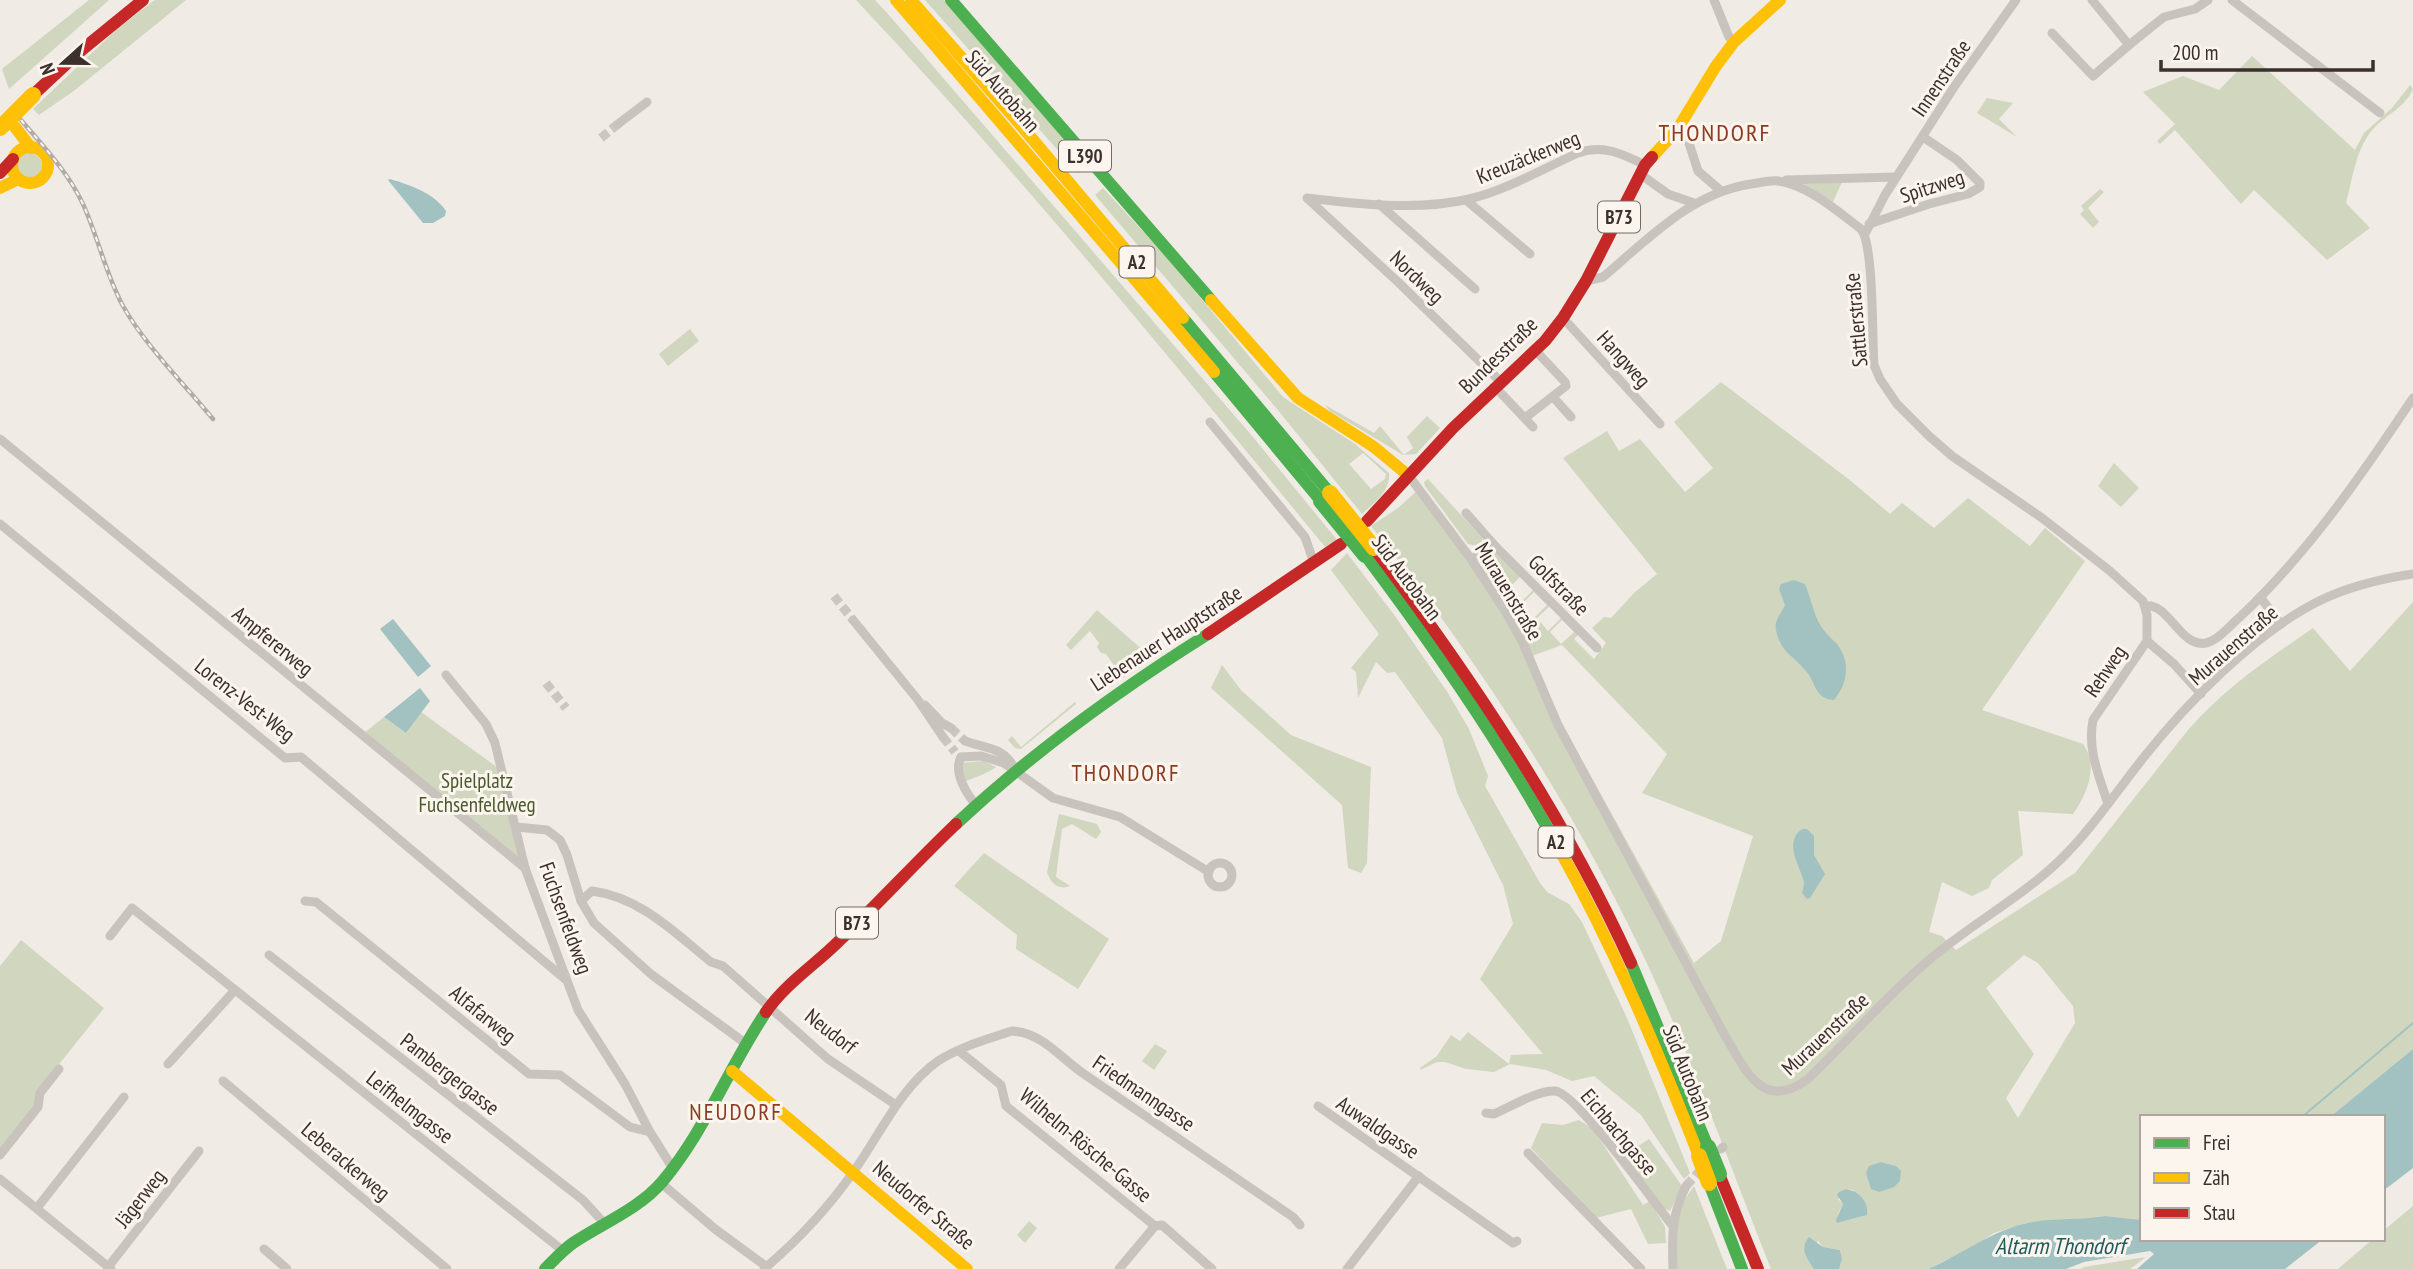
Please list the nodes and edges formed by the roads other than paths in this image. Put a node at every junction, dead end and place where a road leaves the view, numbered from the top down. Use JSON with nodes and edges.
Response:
{"nodes":[{"id":1,"x":124,"y":0,"type":"edge"},
{"id":2,"x":143,"y":0,"type":"edge"},
{"id":3,"x":896,"y":0,"type":"edge"},
{"id":4,"x":911,"y":0,"type":"edge"},
{"id":5,"x":951,"y":0,"type":"edge"},
{"id":6,"x":1714,"y":0,"type":"edge"},
{"id":7,"x":1780,"y":0,"type":"edge"},
{"id":8,"x":2016,"y":0,"type":"edge"},
{"id":9,"x":2092,"y":0,"type":"edge"},
{"id":10,"x":2208,"y":0,"type":"edge"},
{"id":11,"x":2232,"y":0,"type":"edge"},
{"id":12,"x":2052,"y":33,"type":"dead end"},
{"id":13,"x":1734,"y":42,"type":"junction"},
{"id":14,"x":2129,"y":45,"type":"junction"},
{"id":15,"x":29,"y":91,"type":"junction"},
{"id":16,"x":647,"y":102,"type":"dead end"},
{"id":17,"x":0,"y":113,"type":"edge"},
{"id":18,"x":2380,"y":113,"type":"dead end"},
{"id":19,"x":618,"y":124,"type":"tunnel mouth"},
{"id":20,"x":8,"y":129,"type":"edge"},
{"id":21,"x":1677,"y":130,"type":"junction"},
{"id":22,"x":1923,"y":137,"type":"junction"},
{"id":23,"x":20,"y":153,"type":"junction"},
{"id":24,"x":1643,"y":170,"type":"junction"},
{"id":25,"x":0,"y":173,"type":"edge"},
{"id":26,"x":1896,"y":177,"type":"junction"},
{"id":27,"x":18,"y":179,"type":"junction"},
{"id":28,"x":1776,"y":180,"type":"junction"},
{"id":29,"x":0,"y":188,"type":"edge"},
{"id":30,"x":1721,"y":191,"type":"junction"},
{"id":31,"x":1307,"y":198,"type":"joint"},
{"id":32,"x":1465,"y":200,"type":"junction"},
{"id":33,"x":1694,"y":203,"type":"junction"},
{"id":34,"x":1379,"y":204,"type":"junction"},
{"id":35,"x":1867,"y":229,"type":"junction"},
{"id":36,"x":1530,"y":254,"type":"dead end"},
{"id":37,"x":1586,"y":281,"type":"junction"},
{"id":38,"x":1475,"y":289,"type":"dead end"},
{"id":39,"x":1563,"y":318,"type":"junction"},
{"id":40,"x":1536,"y":351,"type":"junction"},
{"id":41,"x":1499,"y":386,"type":"junction"},
{"id":42,"x":1553,"y":397,"type":"junction"},
{"id":43,"x":2413,"y":398,"type":"edge"},
{"id":44,"x":1525,"y":418,"type":"junction"},
{"id":45,"x":1571,"y":418,"type":"dead end"},
{"id":46,"x":1210,"y":422,"type":"dead end"},
{"id":47,"x":1660,"y":424,"type":"dead end"},
{"id":48,"x":1533,"y":428,"type":"dead end"},
{"id":49,"x":0,"y":439,"type":"edge"},
{"id":50,"x":1409,"y":476,"type":"junction"},
{"id":51,"x":1326,"y":497,"type":"junction"},
{"id":52,"x":1466,"y":513,"type":"dead end"},
{"id":53,"x":1367,"y":521,"type":"dead end"},
{"id":54,"x":0,"y":524,"type":"edge"},
{"id":55,"x":1341,"y":544,"type":"dead end"},
{"id":56,"x":1495,"y":546,"type":"junction"},
{"id":57,"x":1471,"y":559,"type":"junction"},
{"id":58,"x":1314,"y":563,"type":"junction"},
{"id":59,"x":2413,"y":574,"type":"edge"},
{"id":60,"x":2260,"y":597,"type":"junction"},
{"id":61,"x":2145,"y":606,"type":"junction"},
{"id":62,"x":853,"y":620,"type":"tunnel mouth"},
{"id":63,"x":2281,"y":624,"type":"junction"},
{"id":64,"x":2147,"y":641,"type":"junction"},
{"id":65,"x":1597,"y":648,"type":"dead end"},
{"id":66,"x":446,"y":675,"type":"dead end"},
{"id":67,"x":2201,"y":694,"type":"junction"},
{"id":68,"x":918,"y":700,"type":"junction"},
{"id":69,"x":951,"y":728,"type":"tunnel mouth"},
{"id":70,"x":943,"y":737,"type":"tunnel mouth"},
{"id":71,"x":965,"y":741,"type":"tunnel mouth"},
{"id":72,"x":1016,"y":770,"type":"junction"},
{"id":73,"x":2108,"y":804,"type":"junction"},
{"id":74,"x":976,"y":805,"type":"junction"},
{"id":75,"x":516,"y":827,"type":"junction"},
{"id":76,"x":525,"y":868,"type":"junction"},
{"id":77,"x":1209,"y":872,"type":"dead end"},
{"id":78,"x":575,"y":879,"type":"junction"},
{"id":79,"x":592,"y":891,"type":"junction"},
{"id":80,"x":305,"y":901,"type":"dead end"},
{"id":81,"x":581,"y":901,"type":"junction"},
{"id":82,"x":110,"y":936,"type":"dead end"},
{"id":83,"x":269,"y":955,"type":"dead end"},
{"id":84,"x":565,"y":979,"type":"junction"},
{"id":85,"x":235,"y":990,"type":"junction"},
{"id":86,"x":769,"y":1007,"type":"junction"},
{"id":87,"x":744,"y":1042,"type":"junction"},
{"id":88,"x":959,"y":1051,"type":"junction"},
{"id":89,"x":168,"y":1064,"type":"dead end"},
{"id":90,"x":60,"y":1069,"type":"dead end"},
{"id":91,"x":732,"y":1071,"type":"junction"},
{"id":92,"x":223,"y":1081,"type":"dead end"},
{"id":93,"x":124,"y":1097,"type":"dead end"},
{"id":94,"x":896,"y":1105,"type":"junction"},
{"id":95,"x":1318,"y":1107,"type":"dead end"},
{"id":96,"x":1486,"y":1113,"type":"dead end"},
{"id":97,"x":650,"y":1132,"type":"junction"},
{"id":98,"x":199,"y":1151,"type":"dead end"},
{"id":99,"x":1528,"y":1153,"type":"dead end"},
{"id":100,"x":0,"y":1155,"type":"edge"},
{"id":101,"x":672,"y":1167,"type":"junction"},
{"id":102,"x":853,"y":1172,"type":"junction"},
{"id":103,"x":1419,"y":1175,"type":"junction"},
{"id":104,"x":1714,"y":1178,"type":"junction"},
{"id":105,"x":0,"y":1179,"type":"edge"},
{"id":106,"x":661,"y":1183,"type":"junction"},
{"id":107,"x":1686,"y":1186,"type":"tunnel mouth"},
{"id":108,"x":37,"y":1208,"type":"junction"},
{"id":109,"x":605,"y":1224,"type":"junction"},
{"id":110,"x":1300,"y":1225,"type":"dead end"},
{"id":111,"x":1672,"y":1225,"type":"junction"},
{"id":112,"x":1155,"y":1226,"type":"junction"},
{"id":113,"x":1517,"y":1241,"type":"dead end"},
{"id":114,"x":264,"y":1249,"type":"dead end"},
{"id":115,"x":562,"y":1250,"type":"junction"},
{"id":116,"x":110,"y":1268,"type":"edge"},
{"id":117,"x":766,"y":1268,"type":"edge"},
{"id":118,"x":287,"y":1269,"type":"edge"},
{"id":119,"x":447,"y":1269,"type":"edge"},
{"id":120,"x":545,"y":1269,"type":"edge"},
{"id":121,"x":967,"y":1269,"type":"edge"},
{"id":122,"x":1119,"y":1269,"type":"edge"},
{"id":123,"x":1212,"y":1269,"type":"edge"},
{"id":124,"x":1347,"y":1269,"type":"edge"},
{"id":125,"x":1641,"y":1269,"type":"edge"},
{"id":126,"x":1673,"y":1269,"type":"edge"},
{"id":127,"x":1742,"y":1269,"type":"edge"},
{"id":128,"x":1758,"y":1269,"type":"edge"}],
"edges":[{"from":1,"to":15,"type":"main road"},
{"from":2,"to":15,"type":"main road"},
{"from":3,"to":51,"type":"main road","name":"Süd Autobahn","number":"A2"},
{"from":4,"to":51,"type":"main road","name":"Süd Autobahn","number":"A2"},
{"from":5,"to":50,"type":"main road","number":"L390"},
{"from":6,"to":13,"type":"street"},
{"from":7,"to":13,"type":"main road","name":"Bundesstraße","number":"B73"},
{"from":8,"to":22,"type":"street","name":"Innenstraße"},
{"from":9,"to":14,"type":"street"},
{"from":10,"to":14,"type":"street"},
{"from":11,"to":18,"type":"street"},
{"from":12,"to":14,"type":"street"},
{"from":13,"to":21,"type":"main road","name":"Bundesstraße","number":"B73"},
{"from":15,"to":17,"type":"main road"},
{"from":15,"to":20,"type":"main road","bridge":true},
{"from":16,"to":19,"type":"street"},
{"from":20,"to":23,"type":"main road"},
{"from":21,"to":24,"type":"main road","name":"Bundesstraße","number":"B73"},
{"from":21,"to":30,"type":"street"},
{"from":22,"to":26,"type":"street","name":"Innenstraße"},
{"from":22,"to":35,"type":"street","name":"Spitzweg"},
{"from":23,"to":25,"type":"main road"},
{"from":23,"to":27,"type":"main road"},
{"from":23,"to":27,"type":"main road"},
{"from":24,"to":32,"type":"street","name":"Kreuzäckerweg"},
{"from":24,"to":33,"type":"street","name":"Kreuzäckerweg"},
{"from":24,"to":37,"type":"main road","name":"Bundesstraße","number":"B73"},
{"from":26,"to":28,"type":"street"},
{"from":26,"to":35,"type":"street","name":"Innenstraße"},
{"from":27,"to":29,"type":"main road"},
{"from":28,"to":30,"type":"street"},
{"from":28,"to":35,"type":"street"},
{"from":30,"to":33,"type":"street"},
{"from":31,"to":34,"type":"street","name":"Kreuzäckerweg"},
{"from":31,"to":41,"type":"street","name":"Nordweg"},
{"from":32,"to":34,"type":"street","name":"Kreuzäckerweg"},
{"from":32,"to":36,"type":"street"},
{"from":33,"to":37,"type":"street"},
{"from":34,"to":38,"type":"street"},
{"from":35,"to":61,"type":"street","name":"Sattlerstraße"},
{"from":37,"to":39,"type":"main road","name":"Bundesstraße","number":"B73"},
{"from":39,"to":40,"type":"main road","name":"Bundesstraße","number":"B73"},
{"from":39,"to":47,"type":"street","name":"Hangweg"},
{"from":40,"to":41,"type":"main road","name":"Bundesstraße","number":"B73"},
{"from":40,"to":42,"type":"street"},
{"from":41,"to":44,"type":"street","name":"Nordweg"},
{"from":41,"to":50,"type":"main road","name":"Bundesstraße","number":"B73"},
{"from":42,"to":44,"type":"street"},
{"from":42,"to":45,"type":"street"},
{"from":43,"to":60,"type":"street","name":"Sattlerstraße"},
{"from":44,"to":48,"type":"street","name":"Nordweg"},
{"from":46,"to":58,"type":"street"},
{"from":49,"to":76,"type":"street","name":"Ampfererweg"},
{"from":50,"to":53,"type":"main road","number":"B73"},
{"from":50,"to":57,"type":"street","name":"Murauenstraße"},
{"from":51,"to":104,"type":"main road","name":"Süd Autobahn","number":"A2","bridge":true},
{"from":52,"to":56,"type":"street","name":"Golfstraße"},
{"from":54,"to":84,"type":"street","name":"Lorenz-Vest-Weg"},
{"from":55,"to":58,"type":"main road","name":"Liebenauer Hauptstraße","number":"B73"},
{"from":56,"to":57,"type":"street"},
{"from":56,"to":65,"type":"street","name":"Golfstraße"},
{"from":57,"to":73,"type":"street","name":"Murauenstraße"},
{"from":58,"to":72,"type":"main road","name":"Liebenauer Hauptstraße","number":"B73"},
{"from":59,"to":63,"type":"street","name":"Murauenstraße"},
{"from":60,"to":61,"type":"street","name":"Sattlerstraße"},
{"from":60,"to":63,"type":"street"},
{"from":61,"to":64,"type":"street","name":"Rehweg"},
{"from":62,"to":68,"type":"street"},
{"from":63,"to":67,"type":"street","name":"Murauenstraße"},
{"from":64,"to":67,"type":"street","name":"Rehweg"},
{"from":64,"to":73,"type":"street","name":"Rehweg"},
{"from":66,"to":75,"type":"street","name":"Fuchsenfeldweg"},
{"from":67,"to":73,"type":"street","name":"Murauenstraße"},
{"from":68,"to":69,"type":"street"},
{"from":68,"to":70,"type":"street"},
{"from":71,"to":72,"type":"street"},
{"from":72,"to":74,"type":"main road","name":"Liebenauer Hauptstraße","number":"B73"},
{"from":72,"to":74,"type":"street"},
{"from":72,"to":77,"type":"street"},
{"from":74,"to":86,"type":"main road","name":"Liebenauer Hauptstraße","number":"B73"},
{"from":75,"to":76,"type":"street","name":"Fuchsenfeldweg"},
{"from":75,"to":78,"type":"street"},
{"from":76,"to":84,"type":"street","name":"Fuchsenfeldweg"},
{"from":78,"to":79,"type":"street"},
{"from":78,"to":81,"type":"street"},
{"from":79,"to":81,"type":"street"},
{"from":79,"to":86,"type":"street"},
{"from":80,"to":97,"type":"street","name":"Alfafarweg"},
{"from":81,"to":87,"type":"street"},
{"from":82,"to":85,"type":"street","name":"Leifhelmgasse"},
{"from":83,"to":109,"type":"street","name":"Pambergergasse"},
{"from":84,"to":97,"type":"street","name":"Fuchsenfeldweg"},
{"from":85,"to":89,"type":"street"},
{"from":85,"to":115,"type":"street","name":"Leifhelmgasse"},
{"from":86,"to":87,"type":"main road","name":"Liebenauer Hauptstraße","number":"B73"},
{"from":86,"to":94,"type":"street","name":"Neudorf"},
{"from":87,"to":91,"type":"main road","name":"Liebenauer Hauptstraße","number":"B73"},
{"from":88,"to":94,"type":"street"},
{"from":88,"to":110,"type":"street","name":"Friedmanngasse"},
{"from":88,"to":112,"type":"street","name":"Wilhelm-Rösche-Gasse"},
{"from":90,"to":100,"type":"street"},
{"from":91,"to":101,"type":"main road","name":"Liebenauer Hauptstraße","number":"B73"},
{"from":91,"to":102,"type":"main road"},
{"from":92,"to":119,"type":"street","name":"Leberackerweg"},
{"from":93,"to":108,"type":"street"},
{"from":94,"to":102,"type":"street","name":"Neudorfer Straße"},
{"from":95,"to":103,"type":"street","name":"Auwaldgasse"},
{"from":96,"to":111,"type":"street","name":"Eichbachgasse"},
{"from":97,"to":101,"type":"street","name":"Fuchsenfeldweg"},
{"from":98,"to":116,"type":"street","name":"Jägerweg"},
{"from":99,"to":125,"type":"street"},
{"from":101,"to":106,"type":"main road","name":"Liebenauer Hauptstraße","number":"B73"},
{"from":102,"to":117,"type":"street","name":"Neudorfer Straße"},
{"from":102,"to":121,"type":"main road","name":"Neudorfer Straße"},
{"from":103,"to":113,"type":"street","name":"Auwaldgasse"},
{"from":103,"to":124,"type":"street","name":"Auwaldgasse"},
{"from":104,"to":127,"type":"main road","name":"Süd Autobahn","number":"A2"},
{"from":104,"to":128,"type":"main road","name":"Süd Autobahn","number":"A2"},
{"from":105,"to":108,"type":"street","name":"Jägerweg"},
{"from":106,"to":109,"type":"main road","name":"Liebenauer Hauptstraße","number":"B73"},
{"from":106,"to":117,"type":"street","name":"Neudorfer Straße"},
{"from":107,"to":111,"type":"street"},
{"from":108,"to":116,"type":"street","name":"Jägerweg"},
{"from":109,"to":115,"type":"main road","name":"Liebenauer Hauptstraße","number":"B73"},
{"from":111,"to":126,"type":"street"},
{"from":112,"to":122,"type":"street","name":"Wilhelm-Rösche-Gasse"},
{"from":112,"to":123,"type":"street"},
{"from":114,"to":118,"type":"street"},
{"from":115,"to":120,"type":"main road","name":"Liebenauer Hauptstraße","number":"B73"}]}
